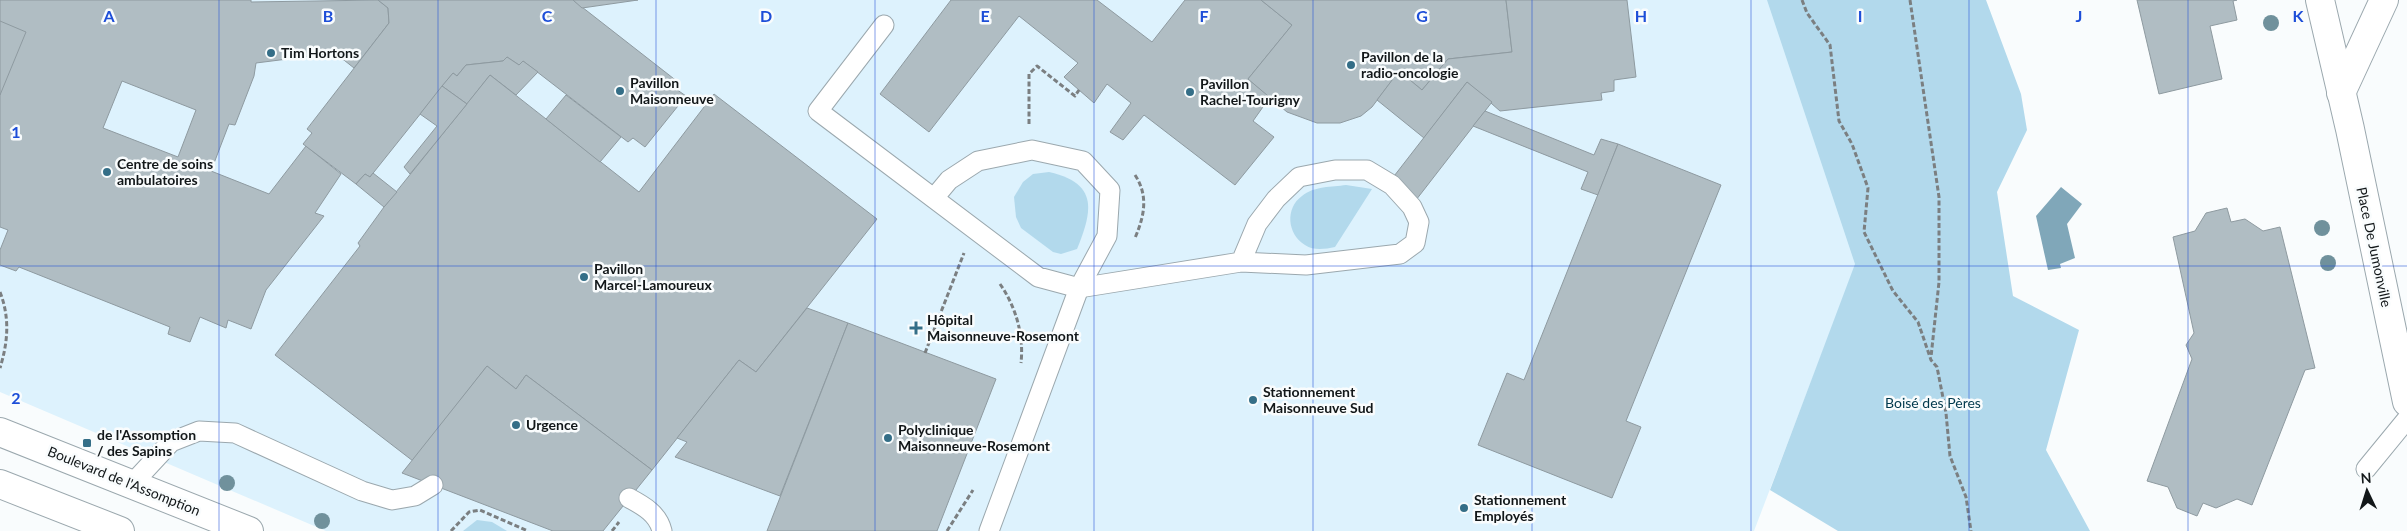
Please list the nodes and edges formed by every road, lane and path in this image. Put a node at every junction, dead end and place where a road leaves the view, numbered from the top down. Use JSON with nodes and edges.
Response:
{"nodes":[{"id":1,"x":1802,"y":0,"type":"edge"},
{"id":2,"x":1910,"y":0,"type":"edge"},
{"id":3,"x":2320,"y":0,"type":"edge"},
{"id":4,"x":2384,"y":0,"type":"edge"},
{"id":5,"x":884,"y":26,"type":"dead end"},
{"id":6,"x":1079,"y":90,"type":"dead end"},
{"id":7,"x":2341,"y":93,"type":"junction"},
{"id":8,"x":1029,"y":129,"type":"dead end"},
{"id":9,"x":1130,"y":169,"type":"dead end"},
{"id":10,"x":934,"y":198,"type":"junction"},
{"id":11,"x":1134,"y":241,"type":"dead end"},
{"id":12,"x":973,"y":255,"type":"dead end"},
{"id":13,"x":1241,"y":262,"type":"junction"},
{"id":14,"x":998,"y":281,"type":"dead end"},
{"id":15,"x":1079,"y":288,"type":"junction"},
{"id":16,"x":0,"y":292,"type":"edge"},
{"id":17,"x":925,"y":353,"type":"dead end"},
{"id":18,"x":1930,"y":360,"type":"junction"},
{"id":19,"x":0,"y":368,"type":"edge"},
{"id":20,"x":1020,"y":368,"type":"dead end"},
{"id":21,"x":2407,"y":402,"type":"edge"},
{"id":22,"x":2407,"y":418,"type":"edge"},
{"id":23,"x":0,"y":432,"type":"edge"},
{"id":24,"x":2366,"y":469,"type":"dead end"},
{"id":25,"x":0,"y":484,"type":"edge"},
{"id":26,"x":132,"y":484,"type":"junction"},
{"id":27,"x":433,"y":485,"type":"dead end"},
{"id":28,"x":974,"y":489,"type":"dead end"},
{"id":29,"x":629,"y":498,"type":"dead end"},
{"id":30,"x":120,"y":531,"type":"edge"},
{"id":31,"x":249,"y":531,"type":"edge"},
{"id":32,"x":451,"y":531,"type":"edge"},
{"id":33,"x":528,"y":531,"type":"edge"},
{"id":34,"x":662,"y":531,"type":"edge"},
{"id":35,"x":947,"y":531,"type":"edge"},
{"id":36,"x":988,"y":531,"type":"edge"},
{"id":37,"x":1972,"y":531,"type":"edge"}],
"edges":[{"from":1,"to":18,"type":"path"},
{"from":2,"to":18,"type":"path"},
{"from":3,"to":7,"type":"street","name":"Place De Jumonville"},
{"from":4,"to":7,"type":"street"},
{"from":5,"to":10,"type":"lane"},
{"from":6,"to":8,"type":"path"},
{"from":7,"to":21,"type":"street","name":"Place De Jumonville"},
{"from":9,"to":11,"type":"path"},
{"from":10,"to":15,"type":"lane"},
{"from":10,"to":15,"type":"lane"},
{"from":12,"to":17,"type":"path"},
{"from":13,"to":13,"type":"lane"},
{"from":13,"to":15,"type":"lane"},
{"from":14,"to":20,"type":"path"},
{"from":15,"to":36,"type":"lane"},
{"from":16,"to":19,"type":"path"},
{"from":18,"to":37,"type":"path"},
{"from":22,"to":24,"type":"lane"},
{"from":23,"to":26,"type":"street","name":"Boulevard de l'Assomption"},
{"from":25,"to":30,"type":"street"},
{"from":26,"to":27,"type":"lane"},
{"from":26,"to":31,"type":"street","name":"Boulevard de l'Assomption"},
{"from":28,"to":35,"type":"path"},
{"from":29,"to":34,"type":"lane"},
{"from":32,"to":33,"type":"path"}]}
